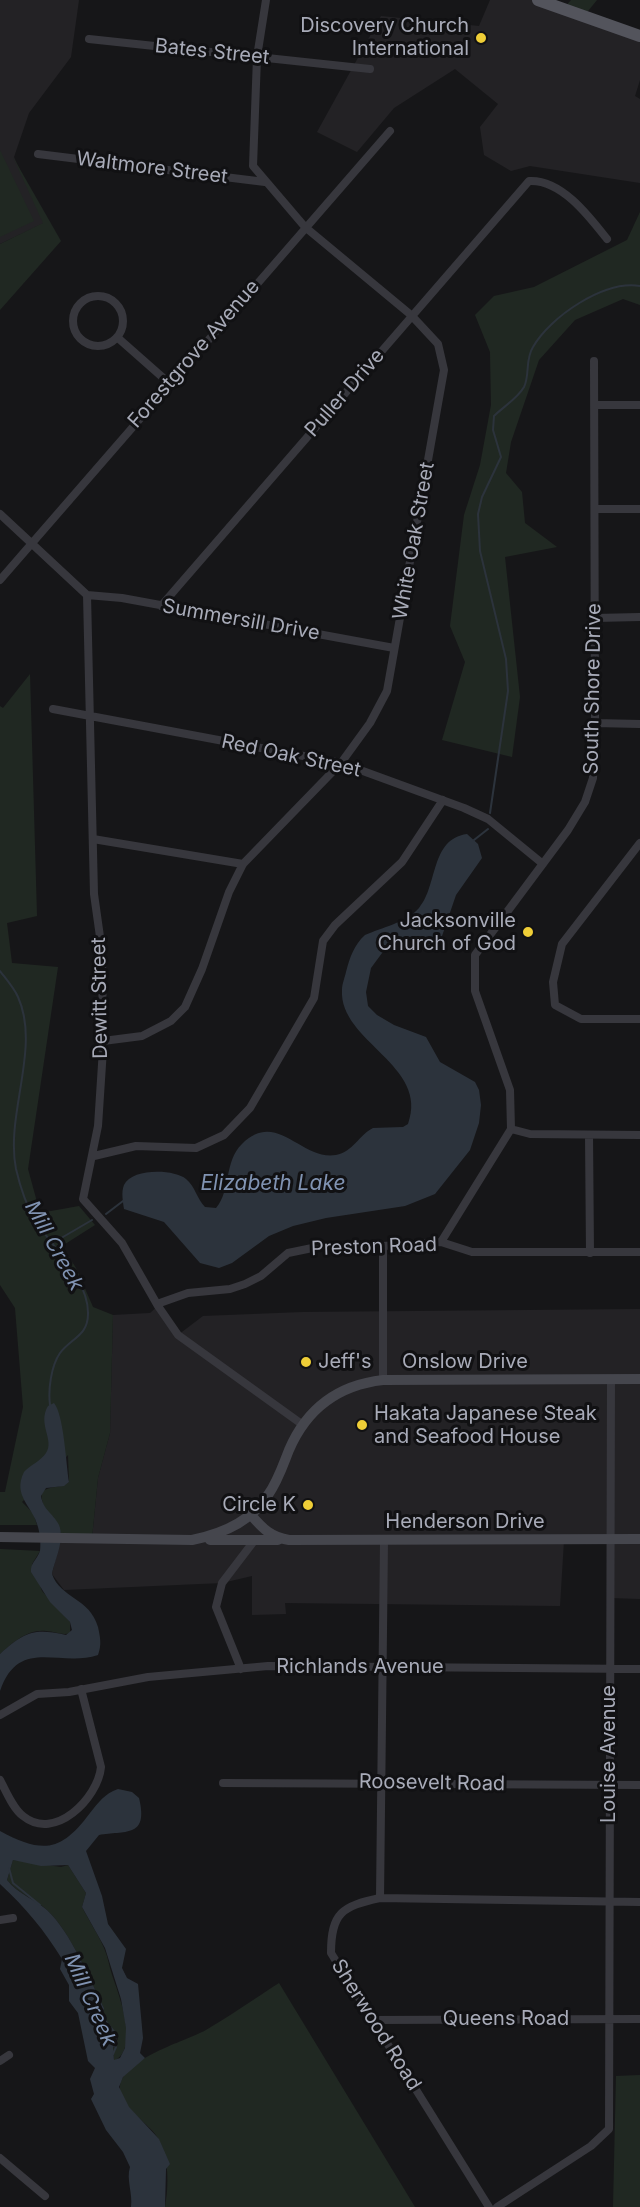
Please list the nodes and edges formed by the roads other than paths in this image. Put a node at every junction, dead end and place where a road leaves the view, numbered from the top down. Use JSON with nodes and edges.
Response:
{"nodes":[{"id":1,"x":266,"y":0,"type":"edge"},
{"id":2,"x":538,"y":0,"type":"edge"},
{"id":3,"x":640,"y":36,"type":"edge"},
{"id":4,"x":89,"y":39,"type":"dead end"},
{"id":5,"x":257,"y":57,"type":"junction"},
{"id":6,"x":370,"y":69,"type":"dead end"},
{"id":7,"x":390,"y":131,"type":"dead end"},
{"id":8,"x":38,"y":154,"type":"dead end"},
{"id":9,"x":265,"y":182,"type":"junction"},
{"id":10,"x":305,"y":226,"type":"junction"},
{"id":11,"x":607,"y":239,"type":"dead end"},
{"id":12,"x":411,"y":315,"type":"junction"},
{"id":13,"x":118,"y":338,"type":"junction"},
{"id":14,"x":594,"y":361,"type":"dead end"},
{"id":15,"x":169,"y":383,"type":"junction"},
{"id":16,"x":595,"y":405,"type":"junction"},
{"id":17,"x":640,"y":405,"type":"edge"},
{"id":18,"x":595,"y":509,"type":"junction"},
{"id":19,"x":640,"y":509,"type":"edge"},
{"id":20,"x":0,"y":514,"type":"edge"},
{"id":21,"x":33,"y":542,"type":"junction"},
{"id":22,"x":0,"y":580,"type":"edge"},
{"id":23,"x":87,"y":595,"type":"junction"},
{"id":24,"x":161,"y":606,"type":"junction"},
{"id":25,"x":640,"y":617,"type":"edge"},
{"id":26,"x":595,"y":618,"type":"junction"},
{"id":27,"x":394,"y":648,"type":"junction"},
{"id":28,"x":53,"y":709,"type":"dead end"},
{"id":29,"x":91,"y":718,"type":"junction"},
{"id":30,"x":595,"y":723,"type":"junction"},
{"id":31,"x":640,"y":724,"type":"edge"},
{"id":32,"x":341,"y":763,"type":"junction"},
{"id":33,"x":443,"y":800,"type":"junction"},
{"id":34,"x":93,"y":839,"type":"junction"},
{"id":35,"x":640,"y":843,"type":"edge"},
{"id":36,"x":243,"y":864,"type":"junction"},
{"id":37,"x":543,"y":864,"type":"junction"},
{"id":38,"x":640,"y":1019,"type":"edge"},
{"id":39,"x":103,"y":1041,"type":"junction"},
{"id":40,"x":511,"y":1129,"type":"junction"},
{"id":41,"x":589,"y":1135,"type":"junction"},
{"id":42,"x":640,"y":1135,"type":"edge"},
{"id":43,"x":94,"y":1156,"type":"junction"},
{"id":44,"x":441,"y":1242,"type":"junction"},
{"id":45,"x":383,"y":1246,"type":"junction"},
{"id":46,"x":640,"y":1252,"type":"edge"},
{"id":47,"x":590,"y":1253,"type":"junction"},
{"id":48,"x":157,"y":1304,"type":"junction"},
{"id":49,"x":611,"y":1379,"type":"junction"},
{"id":50,"x":640,"y":1379,"type":"edge"},
{"id":51,"x":383,"y":1380,"type":"junction"},
{"id":52,"x":303,"y":1425,"type":"junction"},
{"id":53,"x":251,"y":1515,"type":"junction"},
{"id":54,"x":0,"y":1537,"type":"edge"},
{"id":55,"x":612,"y":1539,"type":"junction"},
{"id":56,"x":640,"y":1539,"type":"edge"},
{"id":57,"x":192,"y":1540,"type":"junction"},
{"id":58,"x":289,"y":1540,"type":"junction"},
{"id":59,"x":254,"y":1541,"type":"junction"},
{"id":60,"x":384,"y":1541,"type":"junction"},
{"id":61,"x":382,"y":1666,"type":"junction"},
{"id":62,"x":241,"y":1668,"type":"junction"},
{"id":63,"x":609,"y":1669,"type":"junction"},
{"id":64,"x":640,"y":1669,"type":"edge"},
{"id":65,"x":81,"y":1689,"type":"junction"},
{"id":66,"x":0,"y":1715,"type":"edge"},
{"id":67,"x":0,"y":1780,"type":"edge"},
{"id":68,"x":223,"y":1783,"type":"dead end"},
{"id":69,"x":382,"y":1783,"type":"junction"},
{"id":70,"x":610,"y":1785,"type":"junction"},
{"id":71,"x":640,"y":1785,"type":"edge"},
{"id":72,"x":380,"y":1898,"type":"junction"},
{"id":73,"x":610,"y":1902,"type":"junction"},
{"id":74,"x":640,"y":1902,"type":"edge"},
{"id":75,"x":13,"y":1918,"type":"dead end"},
{"id":76,"x":0,"y":1920,"type":"edge"},
{"id":77,"x":611,"y":2019,"type":"junction"},
{"id":78,"x":640,"y":2019,"type":"edge"},
{"id":79,"x":372,"y":2020,"type":"junction"},
{"id":80,"x":9,"y":2055,"type":"dead end"},
{"id":81,"x":0,"y":2061,"type":"edge"},
{"id":82,"x":0,"y":2158,"type":"edge"},
{"id":83,"x":45,"y":2196,"type":"dead end"},
{"id":84,"x":489,"y":2207,"type":"edge"},
{"id":85,"x":497,"y":2207,"type":"edge"}],
"edges":[{"from":1,"to":5,"type":"street","name":"White Oak Street"},
{"from":2,"to":3,"type":"main road"},
{"from":4,"to":5,"type":"street","name":"Bates Street"},
{"from":5,"to":6,"type":"street","name":"Bates Street"},
{"from":5,"to":9,"type":"street","name":"White Oak Street"},
{"from":7,"to":10,"type":"street","name":"Forestgrove Avenue"},
{"from":8,"to":9,"type":"street","name":"Waltmore Street"},
{"from":9,"to":10,"type":"street","name":"White Oak Street"},
{"from":10,"to":12,"type":"street","name":"White Oak Street"},
{"from":10,"to":15,"type":"street","name":"Forestgrove Avenue"},
{"from":11,"to":12,"type":"street","name":"Puller Drive"},
{"from":12,"to":24,"type":"street","name":"Puller Drive"},
{"from":12,"to":27,"type":"street","name":"White Oak Street"},
{"from":13,"to":13,"type":"street"},
{"from":13,"to":15,"type":"street"},
{"from":14,"to":16,"type":"street","name":"South Shore Drive"},
{"from":15,"to":21,"type":"street","name":"Forestgrove Avenue"},
{"from":16,"to":17,"type":"street"},
{"from":16,"to":18,"type":"street","name":"South Shore Drive"},
{"from":18,"to":19,"type":"street"},
{"from":18,"to":26,"type":"street","name":"South Shore Drive"},
{"from":20,"to":21,"type":"street"},
{"from":21,"to":22,"type":"street","name":"Forestgrove Avenue"},
{"from":21,"to":23,"type":"street"},
{"from":23,"to":24,"type":"street","name":"Summersill Drive"},
{"from":23,"to":29,"type":"street","name":"Dewitt Street"},
{"from":24,"to":27,"type":"street","name":"Summersill Drive"},
{"from":25,"to":26,"type":"street"},
{"from":26,"to":30,"type":"street","name":"South Shore Drive"},
{"from":27,"to":32,"type":"street","name":"White Oak Street"},
{"from":28,"to":29,"type":"street","name":"Red Oak Street"},
{"from":29,"to":32,"type":"street","name":"Red Oak Street"},
{"from":29,"to":34,"type":"street","name":"Dewitt Street"},
{"from":30,"to":31,"type":"street"},
{"from":30,"to":37,"type":"street","name":"South Shore Drive"},
{"from":32,"to":33,"type":"street","name":"Red Oak Street"},
{"from":32,"to":36,"type":"street","name":"White Oak Street"},
{"from":33,"to":37,"type":"street","name":"Red Oak Street"},
{"from":33,"to":43,"type":"street"},
{"from":34,"to":36,"type":"street"},
{"from":34,"to":39,"type":"street","name":"Dewitt Street"},
{"from":35,"to":38,"type":"street"},
{"from":36,"to":39,"type":"street","name":"White Oak Street"},
{"from":37,"to":40,"type":"street","name":"South Shore Drive"},
{"from":39,"to":43,"type":"street","name":"Dewitt Street"},
{"from":40,"to":41,"type":"street"},
{"from":40,"to":44,"type":"street"},
{"from":41,"to":42,"type":"street"},
{"from":41,"to":47,"type":"street"},
{"from":43,"to":48,"type":"street","name":"Dewitt Street"},
{"from":44,"to":45,"type":"street","name":"Preston Road"},
{"from":44,"to":47,"type":"street","name":"Preston Road"},
{"from":45,"to":48,"type":"street","name":"Preston Road"},
{"from":45,"to":51,"type":"street"},
{"from":46,"to":47,"type":"street","name":"Preston Road"},
{"from":48,"to":52,"type":"street","name":"Dewitt Street"},
{"from":49,"to":50,"type":"main road","name":"Onslow Drive"},
{"from":49,"to":51,"type":"main road","name":"Onslow Drive"},
{"from":49,"to":55,"type":"street","name":"Louise Avenue"},
{"from":51,"to":52,"type":"main road","name":"Onslow Drive"},
{"from":52,"to":53,"type":"main road","name":"Onslow Drive"},
{"from":53,"to":57,"type":"main road","name":"Henderson Drive"},
{"from":53,"to":58,"type":"main road","name":"Henderson Drive"},
{"from":54,"to":57,"type":"main road","name":"Henderson Drive"},
{"from":55,"to":56,"type":"main road","name":"Henderson Drive"},
{"from":55,"to":60,"type":"main road","name":"Henderson Drive"},
{"from":55,"to":63,"type":"street","name":"Louise Avenue"},
{"from":57,"to":59,"type":"main road","name":"Henderson Drive"},
{"from":58,"to":59,"type":"main road","name":"Henderson Drive"},
{"from":58,"to":60,"type":"main road","name":"Henderson Drive"},
{"from":59,"to":62,"type":"street"},
{"from":60,"to":61,"type":"street"},
{"from":61,"to":62,"type":"street","name":"Richlands Avenue"},
{"from":61,"to":63,"type":"street","name":"Richlands Avenue"},
{"from":61,"to":69,"type":"street"},
{"from":62,"to":65,"type":"street","name":"Richlands Avenue"},
{"from":63,"to":64,"type":"street","name":"Richlands Avenue"},
{"from":63,"to":70,"type":"street","name":"Louise Avenue"},
{"from":65,"to":66,"type":"street","name":"Richlands Avenue"},
{"from":65,"to":67,"type":"street"},
{"from":68,"to":69,"type":"street","name":"Roosevelt Road"},
{"from":69,"to":70,"type":"street","name":"Roosevelt Road"},
{"from":69,"to":72,"type":"street"},
{"from":70,"to":71,"type":"street","name":"Roosevelt Road"},
{"from":70,"to":73,"type":"street","name":"Louise Avenue"},
{"from":72,"to":73,"type":"street","name":"Sherwood Road"},
{"from":72,"to":79,"type":"street","name":"Sherwood Road"},
{"from":73,"to":74,"type":"street","name":"Sherwood Road"},
{"from":73,"to":77,"type":"street","name":"Louise Avenue"},
{"from":75,"to":76,"type":"street"},
{"from":77,"to":78,"type":"street","name":"Queens Road"},
{"from":77,"to":79,"type":"street","name":"Queens Road"},
{"from":77,"to":85,"type":"street","name":"Louise Avenue"},
{"from":79,"to":84,"type":"street","name":"Sherwood Road"},
{"from":80,"to":81,"type":"street"},
{"from":82,"to":83,"type":"street"}]}
